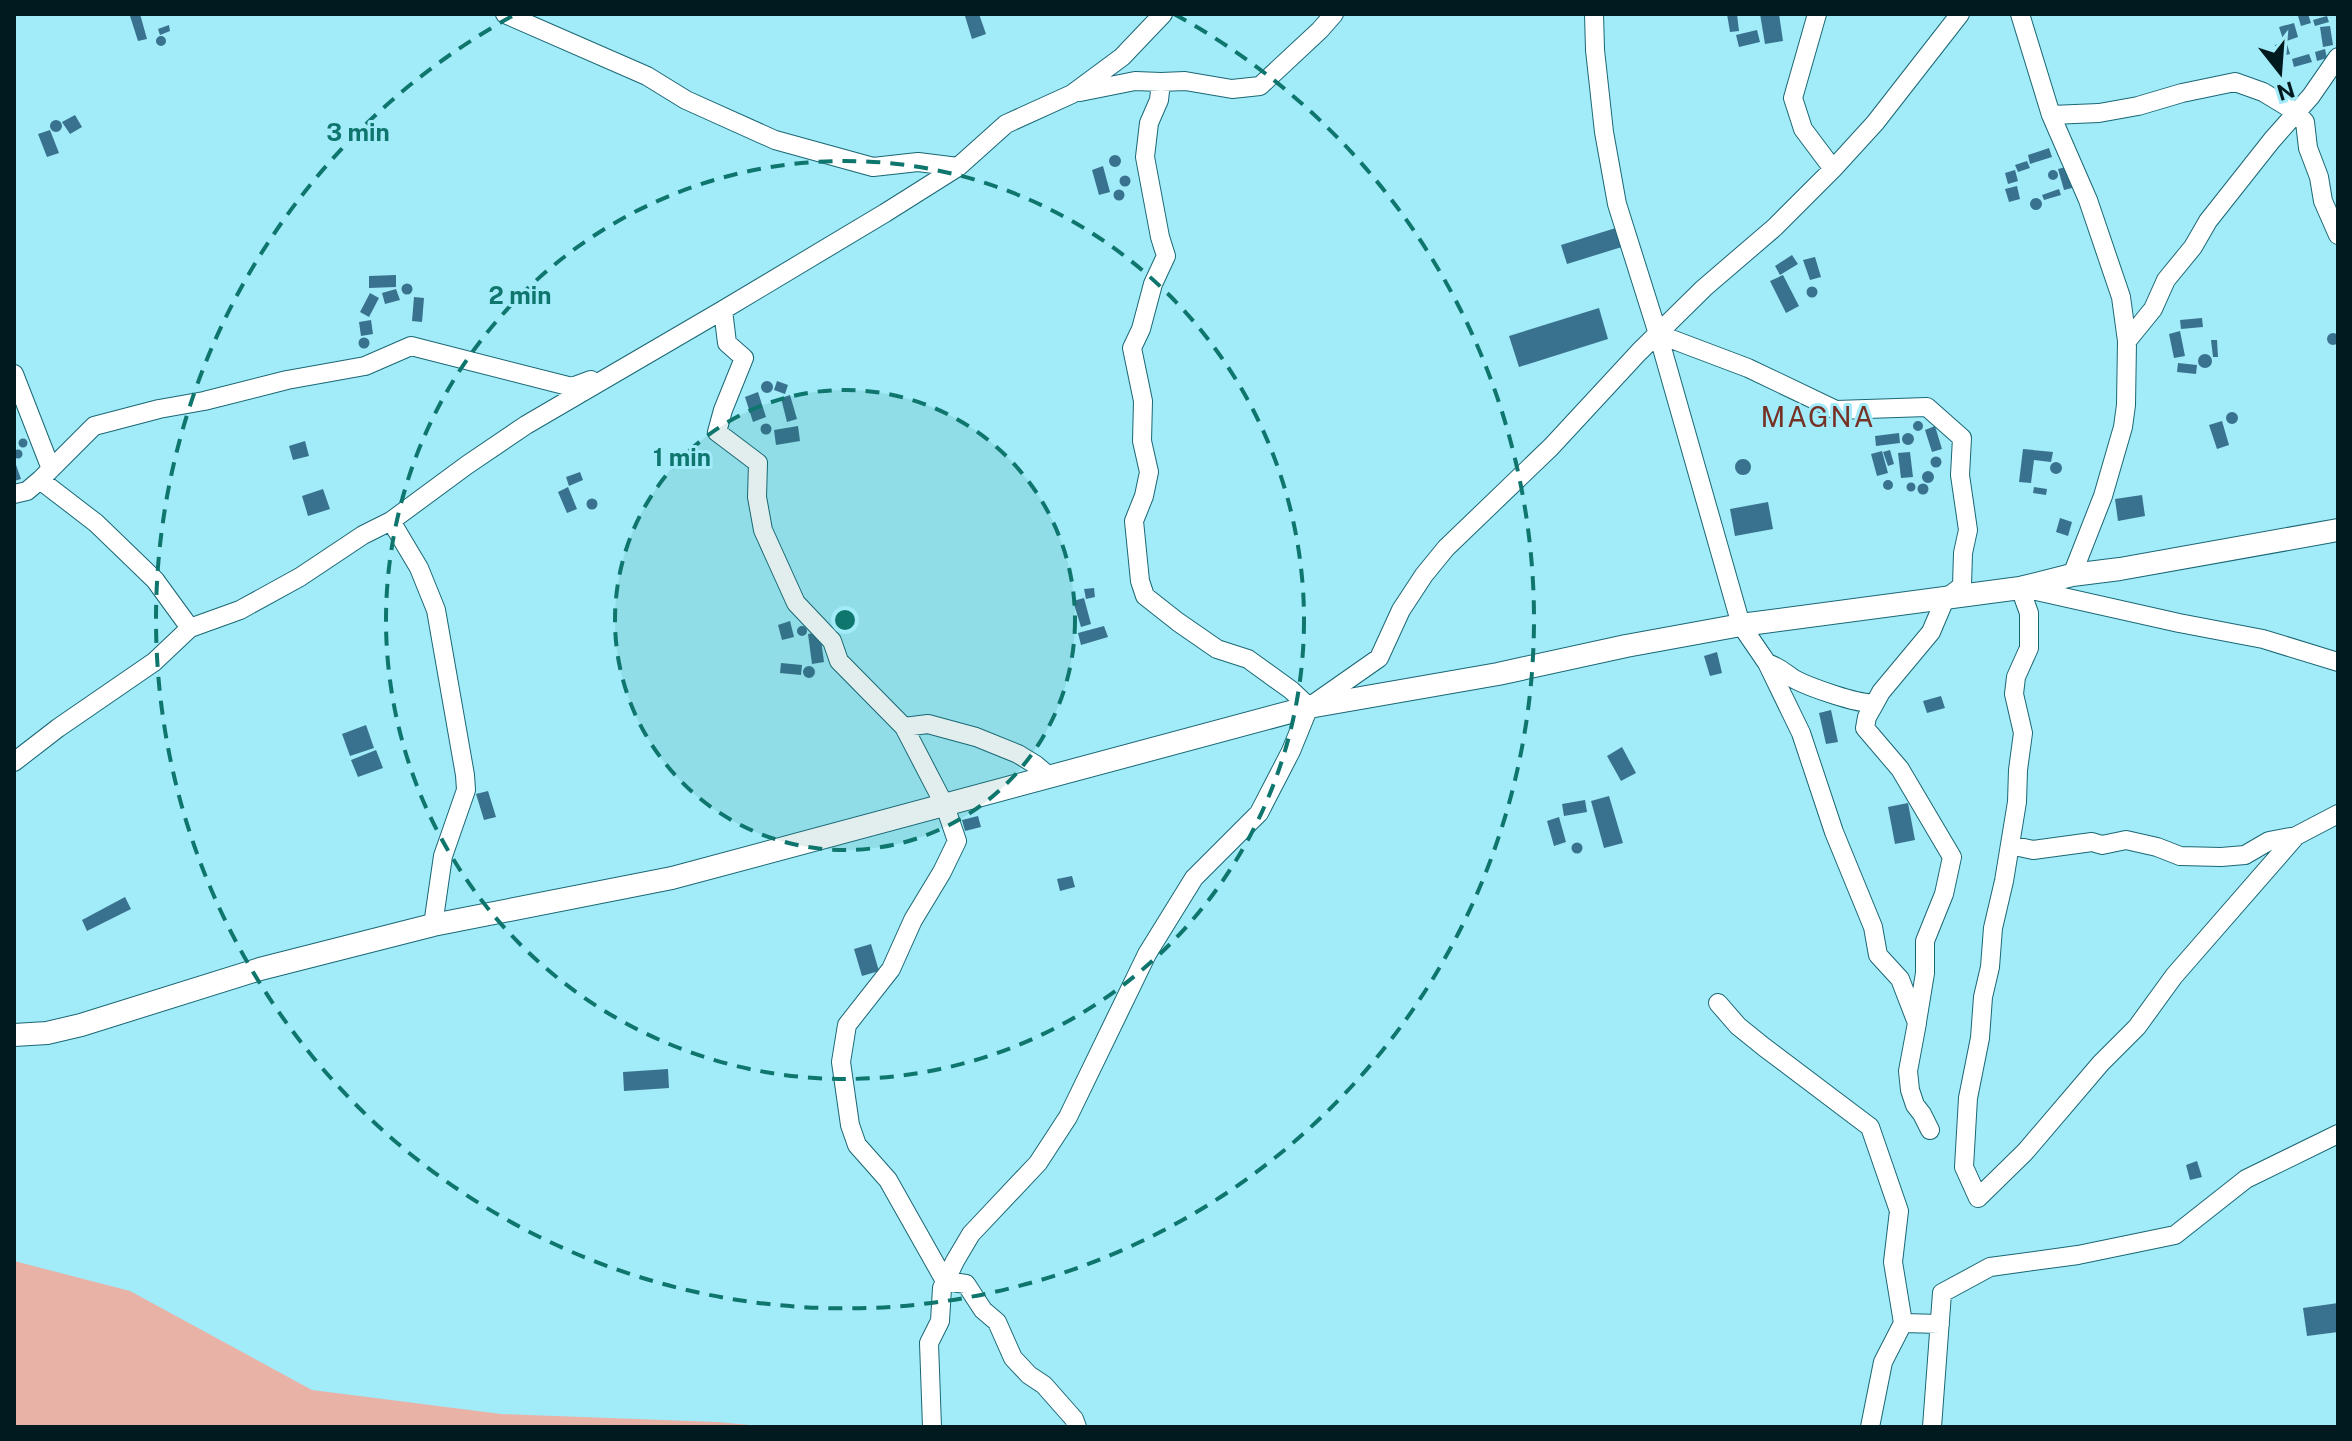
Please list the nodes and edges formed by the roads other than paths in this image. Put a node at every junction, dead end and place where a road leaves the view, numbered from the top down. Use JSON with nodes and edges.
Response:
{"nodes":[{"id":1,"x":505,"y":14,"type":"edge"},
{"id":2,"x":1163,"y":14,"type":"edge"},
{"id":3,"x":1334,"y":14,"type":"edge"},
{"id":4,"x":1594,"y":14,"type":"edge"},
{"id":5,"x":1817,"y":14,"type":"edge"},
{"id":6,"x":1960,"y":14,"type":"edge"},
{"id":7,"x":2020,"y":14,"type":"edge"},
{"id":8,"x":2338,"y":57,"type":"edge"},
{"id":9,"x":1161,"y":82,"type":"junction"},
{"id":10,"x":1072,"y":94,"type":"junction"},
{"id":11,"x":2296,"y":112,"type":"junction"},
{"id":12,"x":2051,"y":115,"type":"junction"},
{"id":13,"x":958,"y":167,"type":"junction"},
{"id":14,"x":1833,"y":169,"type":"junction"},
{"id":15,"x":2338,"y":235,"type":"edge"},
{"id":16,"x":723,"y":310,"type":"junction"},
{"id":17,"x":1658,"y":334,"type":"junction"},
{"id":18,"x":2127,"y":341,"type":"junction"},
{"id":19,"x":616,"y":371,"type":"junction"},
{"id":20,"x":14,"y":374,"type":"edge"},
{"id":21,"x":45,"y":475,"type":"junction"},
{"id":22,"x":14,"y":494,"type":"edge"},
{"id":23,"x":391,"y":521,"type":"junction"},
{"id":24,"x":2338,"y":530,"type":"edge"},
{"id":25,"x":2072,"y":575,"type":"junction"},
{"id":26,"x":2020,"y":588,"type":"junction"},
{"id":27,"x":1945,"y":599,"type":"junction"},
{"id":28,"x":1741,"y":625,"type":"junction"},
{"id":29,"x":190,"y":628,"type":"junction"},
{"id":30,"x":2338,"y":662,"type":"edge"},
{"id":31,"x":1767,"y":663,"type":"junction"},
{"id":32,"x":1875,"y":703,"type":"junction"},
{"id":33,"x":1309,"y":707,"type":"junction"},
{"id":34,"x":904,"y":727,"type":"junction"},
{"id":35,"x":14,"y":762,"type":"edge"},
{"id":36,"x":1050,"y":777,"type":"junction"},
{"id":37,"x":945,"y":806,"type":"junction"},
{"id":38,"x":2338,"y":814,"type":"edge"},
{"id":39,"x":2296,"y":836,"type":"junction"},
{"id":40,"x":2010,"y":845,"type":"junction"},
{"id":41,"x":433,"y":925,"type":"junction"},
{"id":42,"x":1718,"y":1003,"type":"dead end"},
{"id":43,"x":1917,"y":1023,"type":"junction"},
{"id":44,"x":14,"y":1035,"type":"edge"},
{"id":45,"x":1930,"y":1130,"type":"dead end"},
{"id":46,"x":2338,"y":1134,"type":"edge"},
{"id":47,"x":945,"y":1281,"type":"junction"},
{"id":48,"x":1903,"y":1323,"type":"junction"},
{"id":49,"x":1940,"y":1324,"type":"junction"},
{"id":50,"x":932,"y":1427,"type":"edge"},
{"id":51,"x":1077,"y":1427,"type":"edge"},
{"id":52,"x":1870,"y":1427,"type":"edge"},
{"id":53,"x":1932,"y":1427,"type":"edge"}],
"edges":[{"from":1,"to":13,"type":"street"},
{"from":2,"to":10,"type":"street"},
{"from":3,"to":9,"type":"street"},
{"from":4,"to":17,"type":"street"},
{"from":5,"to":14,"type":"street"},
{"from":6,"to":14,"type":"street"},
{"from":7,"to":12,"type":"street"},
{"from":8,"to":11,"type":"street"},
{"from":9,"to":10,"type":"street"},
{"from":9,"to":33,"type":"street"},
{"from":10,"to":13,"type":"street"},
{"from":11,"to":12,"type":"street"},
{"from":11,"to":15,"type":"street"},
{"from":11,"to":18,"type":"street"},
{"from":12,"to":18,"type":"street"},
{"from":13,"to":16,"type":"street"},
{"from":14,"to":17,"type":"street"},
{"from":16,"to":19,"type":"street"},
{"from":16,"to":34,"type":"street"},
{"from":17,"to":27,"type":"street"},
{"from":17,"to":28,"type":"street"},
{"from":17,"to":33,"type":"street"},
{"from":18,"to":25,"type":"street"},
{"from":19,"to":21,"type":"street"},
{"from":19,"to":23,"type":"street"},
{"from":20,"to":21,"type":"street"},
{"from":21,"to":22,"type":"street"},
{"from":21,"to":29,"type":"street"},
{"from":23,"to":29,"type":"street"},
{"from":23,"to":41,"type":"street"},
{"from":24,"to":25,"type":"street"},
{"from":25,"to":26,"type":"street"},
{"from":26,"to":27,"type":"street"},
{"from":26,"to":30,"type":"street"},
{"from":26,"to":40,"type":"street"},
{"from":27,"to":28,"type":"street"},
{"from":27,"to":32,"type":"street"},
{"from":28,"to":31,"type":"street"},
{"from":28,"to":33,"type":"street"},
{"from":29,"to":35,"type":"street"},
{"from":31,"to":32,"type":"street"},
{"from":31,"to":43,"type":"street"},
{"from":32,"to":43,"type":"street"},
{"from":33,"to":36,"type":"street"},
{"from":33,"to":47,"type":"street"},
{"from":34,"to":36,"type":"street"},
{"from":34,"to":37,"type":"street"},
{"from":36,"to":37,"type":"street"},
{"from":37,"to":41,"type":"street"},
{"from":37,"to":47,"type":"street"},
{"from":38,"to":39,"type":"street"},
{"from":39,"to":40,"type":"street"},
{"from":39,"to":40,"type":"street"},
{"from":41,"to":44,"type":"street"},
{"from":42,"to":48,"type":"street"},
{"from":43,"to":45,"type":"street"},
{"from":46,"to":49,"type":"street"},
{"from":47,"to":50,"type":"street"},
{"from":47,"to":51,"type":"street"},
{"from":48,"to":49,"type":"street"},
{"from":48,"to":52,"type":"street"},
{"from":49,"to":53,"type":"street"}]}
